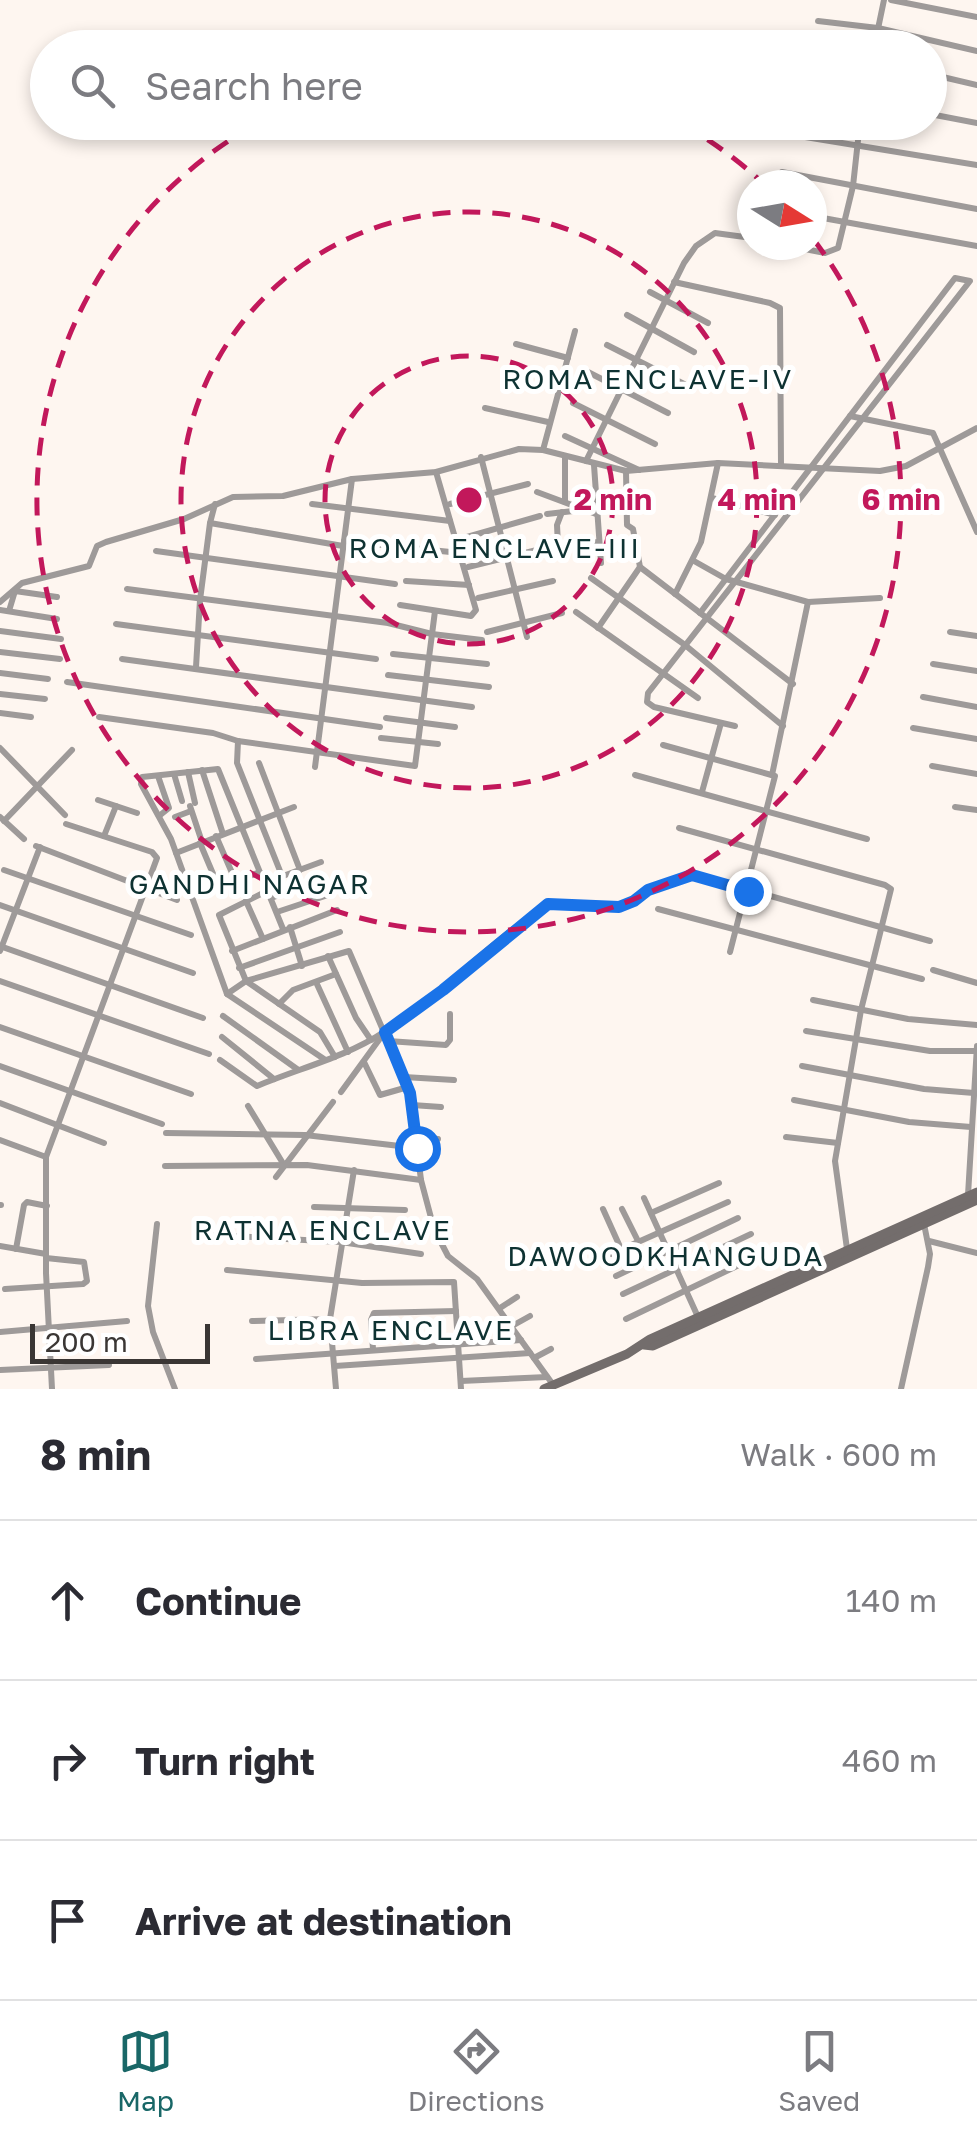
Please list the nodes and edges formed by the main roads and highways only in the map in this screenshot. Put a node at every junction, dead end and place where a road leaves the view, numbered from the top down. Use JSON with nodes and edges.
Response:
{"nodes":[{"id":1,"x":974,"y":1196,"type":"edge"},
{"id":2,"x":923,"y":1220,"type":"junction"},
{"id":3,"x":644,"y":1345,"type":"junction"},
{"id":4,"x":549,"y":1386,"type":"edge"}],
"edges":[{"from":1,"to":2,"type":"main road"},
{"from":2,"to":3,"type":"main road"},
{"from":2,"to":3,"type":"main road"},
{"from":3,"to":4,"type":"main road"}]}
